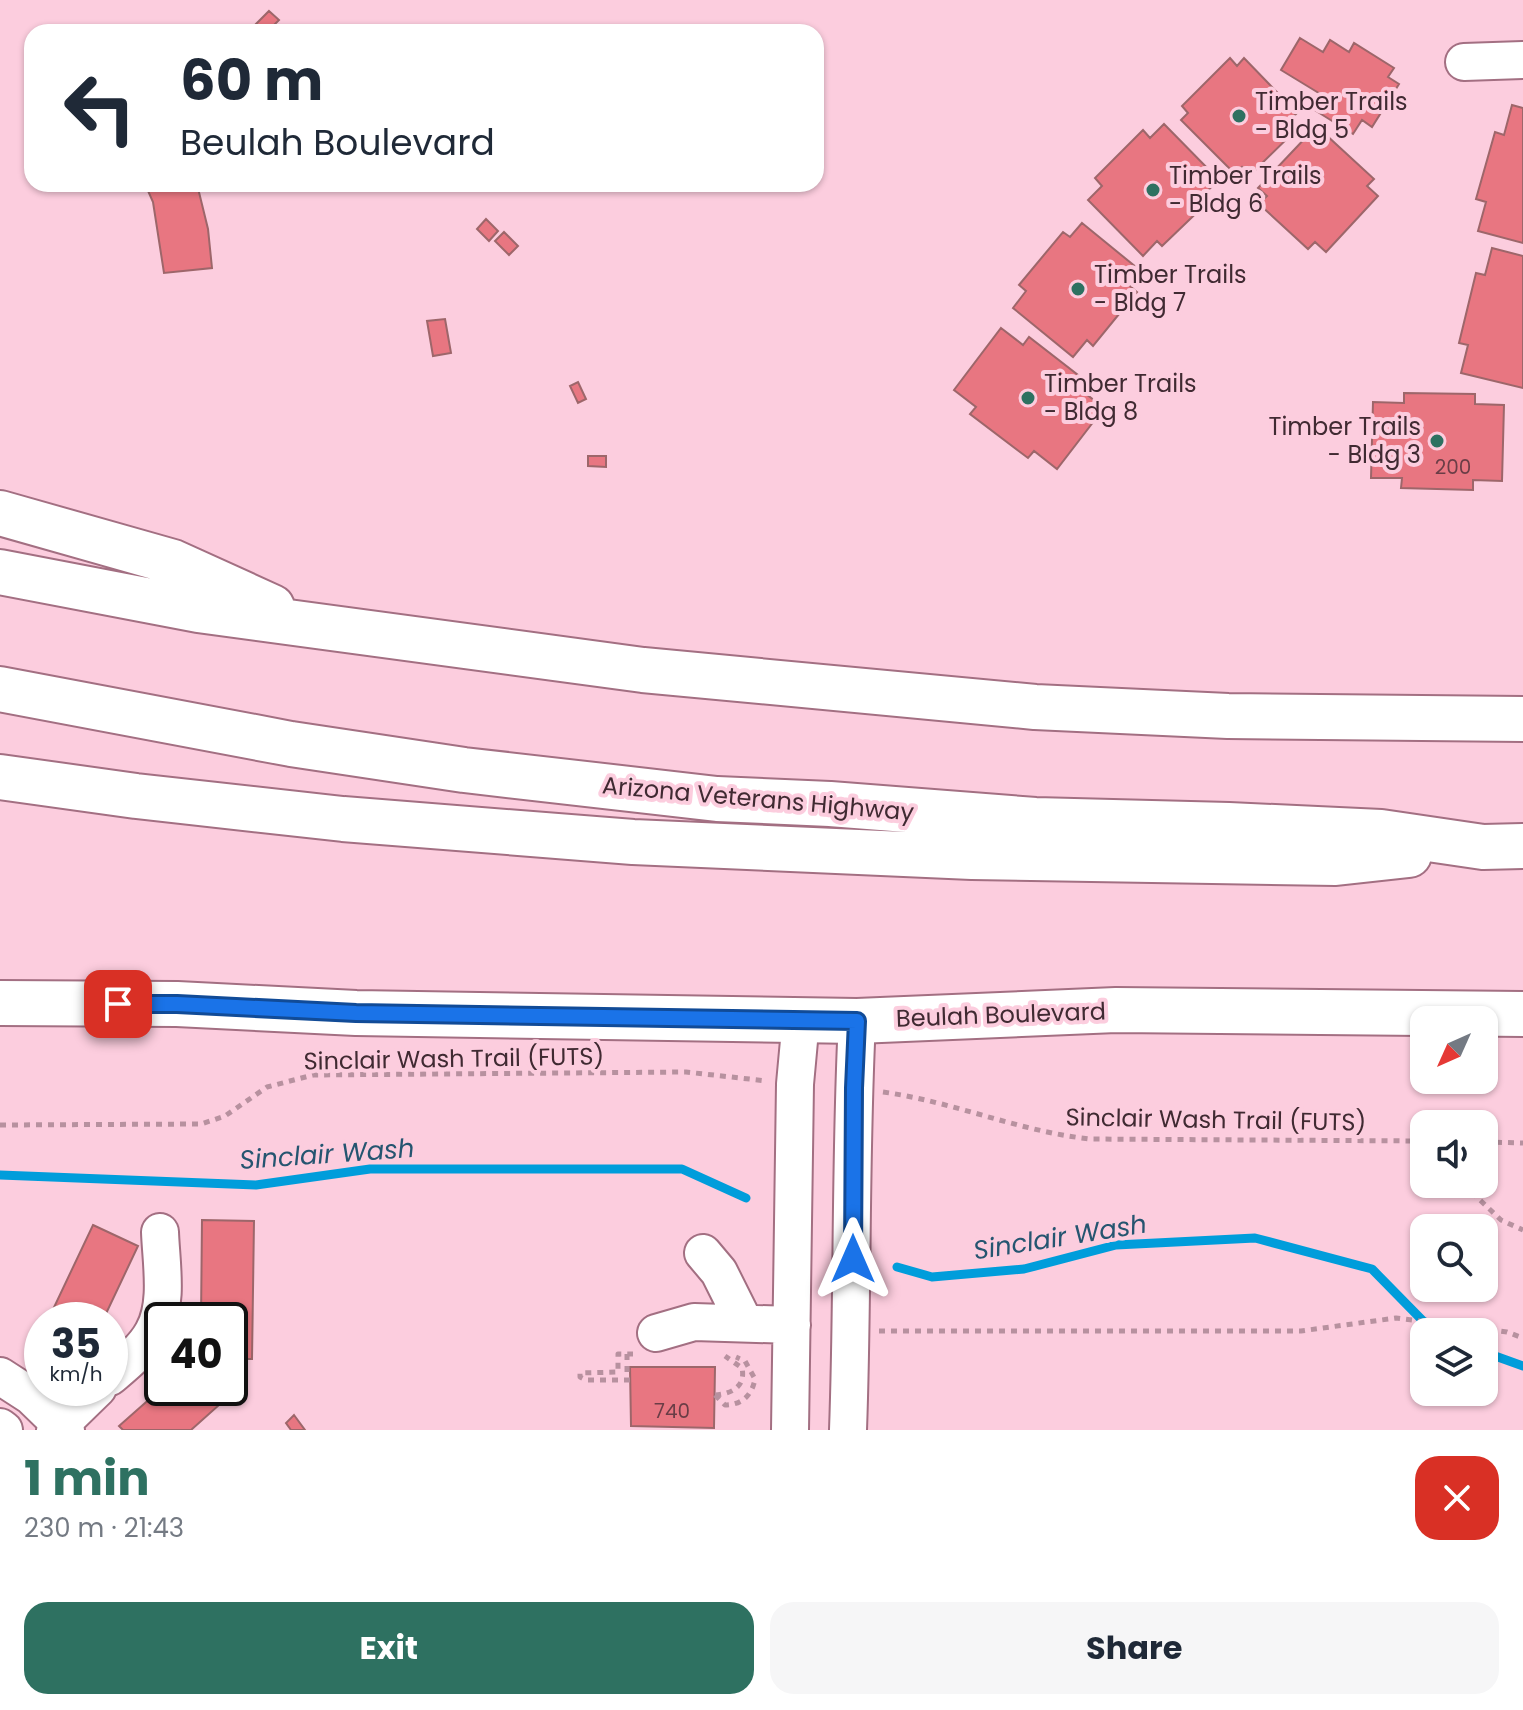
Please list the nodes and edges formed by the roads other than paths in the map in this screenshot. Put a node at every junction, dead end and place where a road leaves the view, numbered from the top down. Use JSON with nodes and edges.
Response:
{"nodes":[{"id":1,"x":1523,"y":60,"type":"edge"},
{"id":2,"x":1464,"y":62,"type":"dead end"},
{"id":3,"x":0,"y":513,"type":"edge"},
{"id":4,"x":0,"y":572,"type":"edge"},
{"id":5,"x":311,"y":624,"type":"junction"},
{"id":6,"x":0,"y":689,"type":"edge"},
{"id":7,"x":1523,"y":719,"type":"edge"},
{"id":8,"x":0,"y":777,"type":"edge"},
{"id":9,"x":1503,"y":846,"type":"edge"},
{"id":10,"x":0,"y":1003,"type":"edge"},
{"id":11,"x":1523,"y":1014,"type":"edge"},
{"id":12,"x":801,"y":1019,"type":"junction"},
{"id":13,"x":857,"y":1021,"type":"junction"},
{"id":14,"x":160,"y":1232,"type":"dead end"},
{"id":15,"x":703,"y":1253,"type":"dead end"},
{"id":16,"x":744,"y":1322,"type":"junction"},
{"id":17,"x":792,"y":1325,"type":"junction"},
{"id":18,"x":656,"y":1333,"type":"dead end"},
{"id":19,"x":128,"y":1359,"type":"edge"},
{"id":20,"x":0,"y":1376,"type":"edge"},
{"id":21,"x":81,"y":1406,"type":"edge"},
{"id":22,"x":60,"y":1428,"type":"edge"},
{"id":23,"x":790,"y":1430,"type":"edge"},
{"id":24,"x":848,"y":1430,"type":"edge"}],
"edges":[{"from":1,"to":2,"type":"street"},
{"from":3,"to":5,"type":"main road"},
{"from":4,"to":5,"type":"main road"},
{"from":5,"to":7,"type":"main road"},
{"from":6,"to":9,"type":"main road","name":"Arizona Veterans Highway"},
{"from":8,"to":9,"type":"main road"},
{"from":10,"to":12,"type":"main road","name":"Beulah Boulevard"},
{"from":11,"to":13,"type":"main road","name":"Beulah Boulevard"},
{"from":12,"to":13,"type":"main road","name":"Beulah Boulevard"},
{"from":12,"to":17,"type":"street"},
{"from":13,"to":24,"type":"street"},
{"from":14,"to":19,"type":"street"},
{"from":15,"to":16,"type":"street"},
{"from":16,"to":17,"type":"street"},
{"from":16,"to":18,"type":"street"},
{"from":17,"to":23,"type":"street"},
{"from":20,"to":22,"type":"street"},
{"from":21,"to":22,"type":"street"}]}
